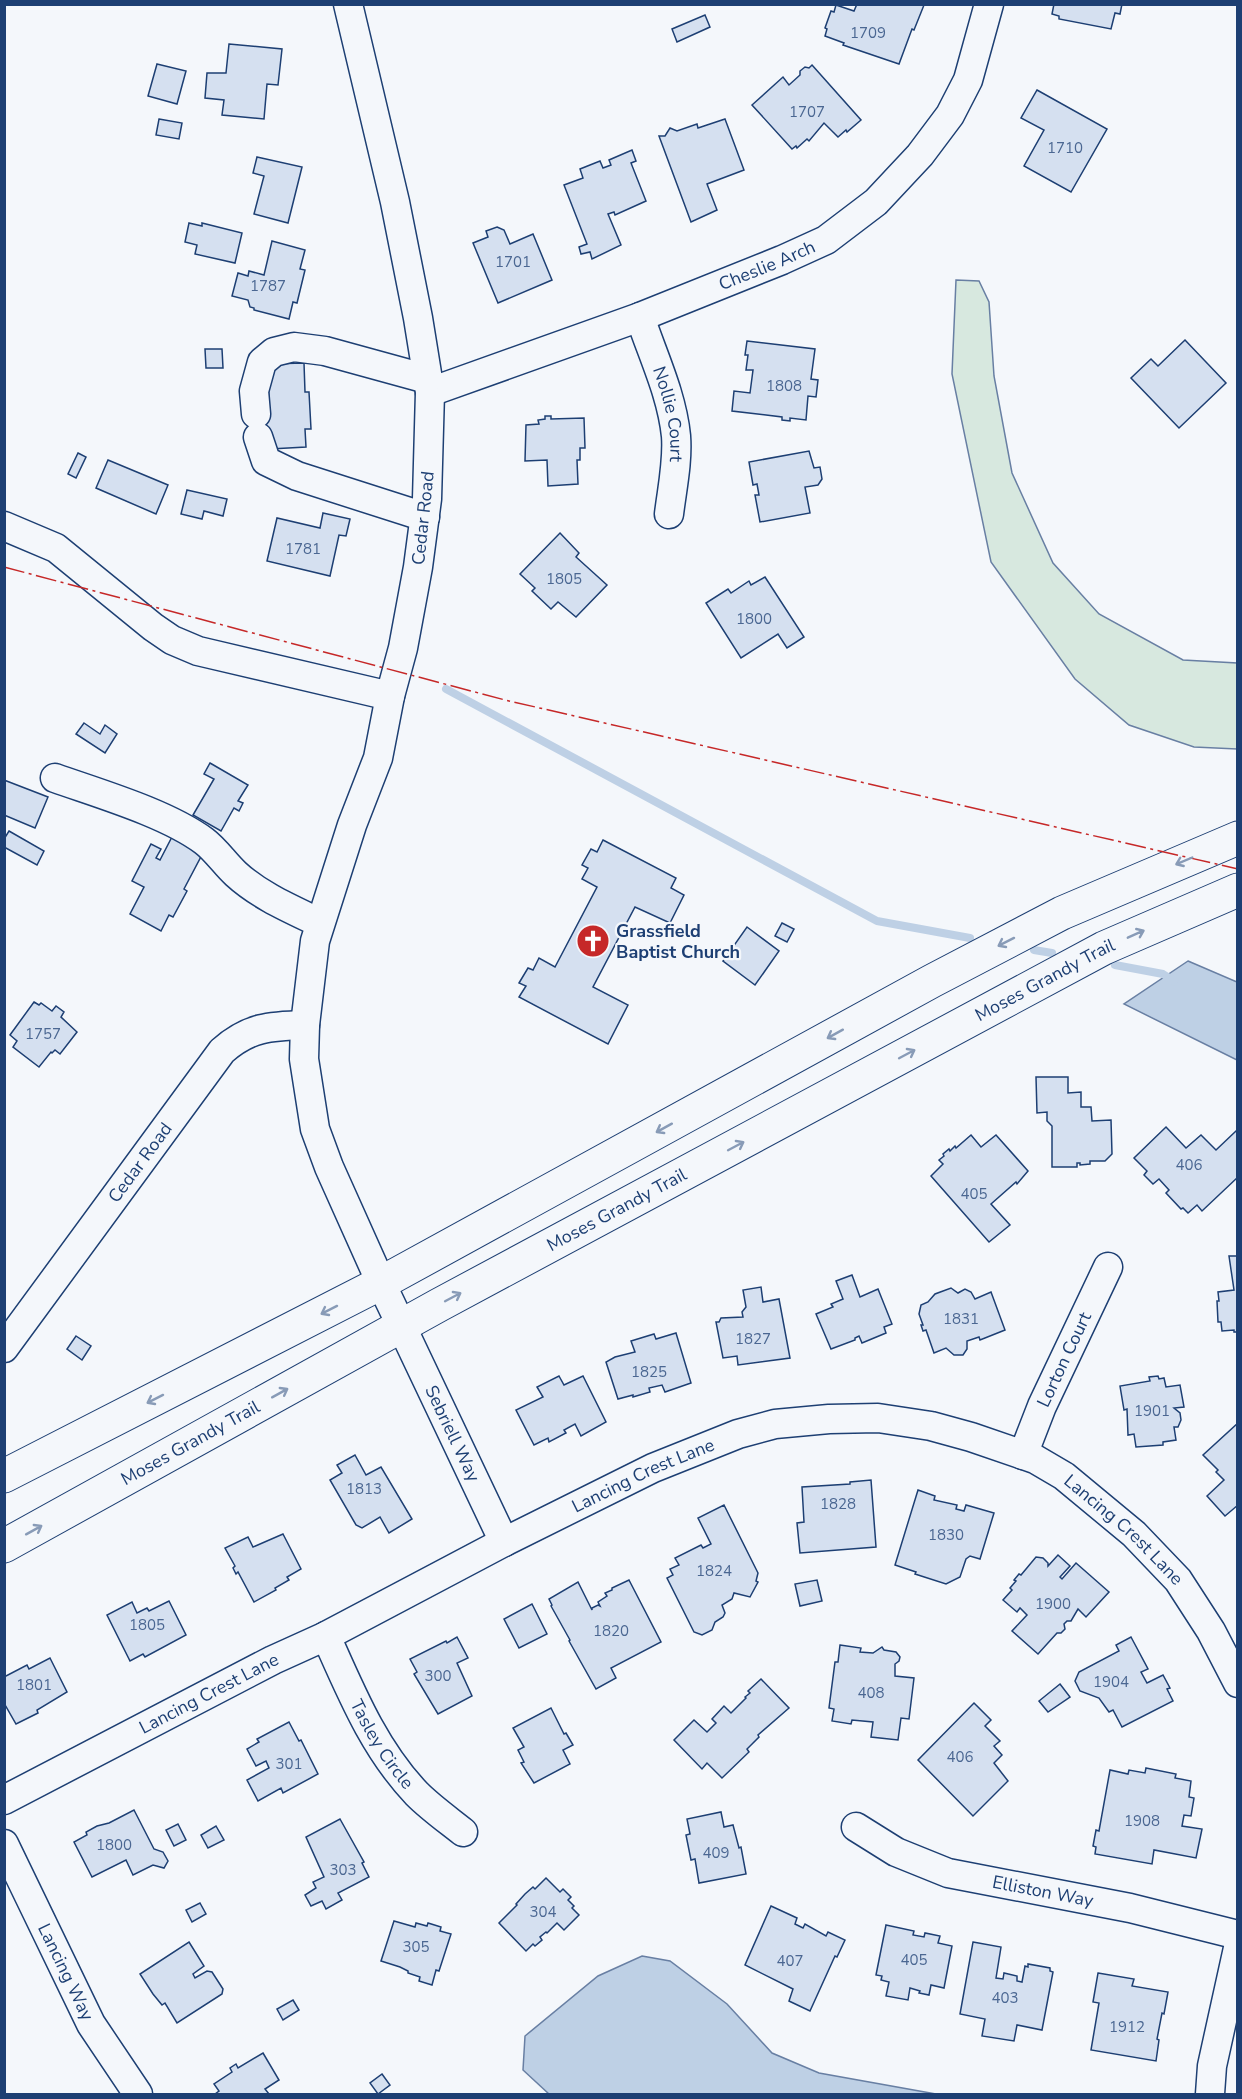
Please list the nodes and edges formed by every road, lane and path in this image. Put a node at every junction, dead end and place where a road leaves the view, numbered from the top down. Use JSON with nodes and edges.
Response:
{"nodes":[{"id":1,"x":348,"y":4,"type":"edge"},
{"id":2,"x":989,"y":4,"type":"edge"},
{"id":3,"x":640,"y":317,"type":"junction"},
{"id":4,"x":429,"y":385,"type":"junction"},
{"id":5,"x":669,"y":514,"type":"dead end"},
{"id":6,"x":425,"y":517,"type":"junction"},
{"id":7,"x":4,"y":526,"type":"edge"},
{"id":8,"x":390,"y":696,"type":"junction"},
{"id":9,"x":55,"y":778,"type":"dead end"},
{"id":10,"x":1238,"y":838,"type":"edge"},
{"id":11,"x":1238,"y":890,"type":"edge"},
{"id":12,"x":320,"y":923,"type":"junction"},
{"id":13,"x":305,"y":1025,"type":"junction"},
{"id":14,"x":1108,"y":1267,"type":"dead end"},
{"id":15,"x":381,"y":1283,"type":"junction"},
{"id":16,"x":401,"y":1325,"type":"junction"},
{"id":17,"x":4,"y":1348,"type":"edge"},
{"id":18,"x":1023,"y":1455,"type":"junction"},
{"id":19,"x":4,"y":1476,"type":"edge"},
{"id":20,"x":504,"y":1542,"type":"junction"},
{"id":21,"x":4,"y":1546,"type":"edge"},
{"id":22,"x":326,"y":1636,"type":"junction"},
{"id":23,"x":1238,"y":1683,"type":"edge"},
{"id":24,"x":4,"y":1800,"type":"edge"},
{"id":25,"x":855,"y":1827,"type":"dead end"},
{"id":26,"x":463,"y":1832,"type":"dead end"},
{"id":27,"x":4,"y":1844,"type":"edge"},
{"id":28,"x":1238,"y":1935,"type":"edge"},
{"id":29,"x":1238,"y":1948,"type":"edge"},
{"id":30,"x":138,"y":2094,"type":"edge"},
{"id":31,"x":1210,"y":2094,"type":"edge"}],
"edges":[{"from":1,"to":4,"type":"street","name":"Cedar Road"},
{"from":2,"to":3,"type":"street","name":"Cheslie Arch"},
{"from":3,"to":4,"type":"street","name":"Cheslie Arch"},
{"from":3,"to":5,"type":"street","name":"Nollie Court"},
{"from":4,"to":6,"type":"street","name":"Cedar Road"},
{"from":4,"to":6,"type":"street"},
{"from":6,"to":8,"type":"street","name":"Cedar Road"},
{"from":7,"to":8,"type":"street"},
{"from":8,"to":12,"type":"street","name":"Cedar Road"},
{"from":9,"to":12,"type":"street"},
{"from":10,"to":15,"type":"main road","one_way":true},
{"from":16,"to":11,"type":"main road","name":"Moses Grandy Trail","one_way":true},
{"from":12,"to":13,"type":"street","name":"Cedar Road"},
{"from":13,"to":15,"type":"street","name":"Cedar Road"},
{"from":13,"to":17,"type":"street","name":"Cedar Road"},
{"from":14,"to":18,"type":"street","name":"Lorton Court"},
{"from":15,"to":16,"type":"street","name":"Cedar Road"},
{"from":15,"to":19,"type":"main road","one_way":true},
{"from":16,"to":20,"type":"street","name":"Sebriell Way"},
{"from":21,"to":16,"type":"main road","name":"Moses Grandy Trail","one_way":true},
{"from":18,"to":20,"type":"street","name":"Lancing Crest Lane"},
{"from":18,"to":23,"type":"street","name":"Lancing Crest Lane"},
{"from":20,"to":22,"type":"street","name":"Lancing Crest Lane"},
{"from":22,"to":24,"type":"street","name":"Lancing Crest Lane"},
{"from":22,"to":26,"type":"street","name":"Tasley Circle"},
{"from":25,"to":28,"type":"street","name":"Elliston Way"},
{"from":27,"to":30,"type":"street","name":"Lancing Way"},
{"from":29,"to":31,"type":"street"}]}
